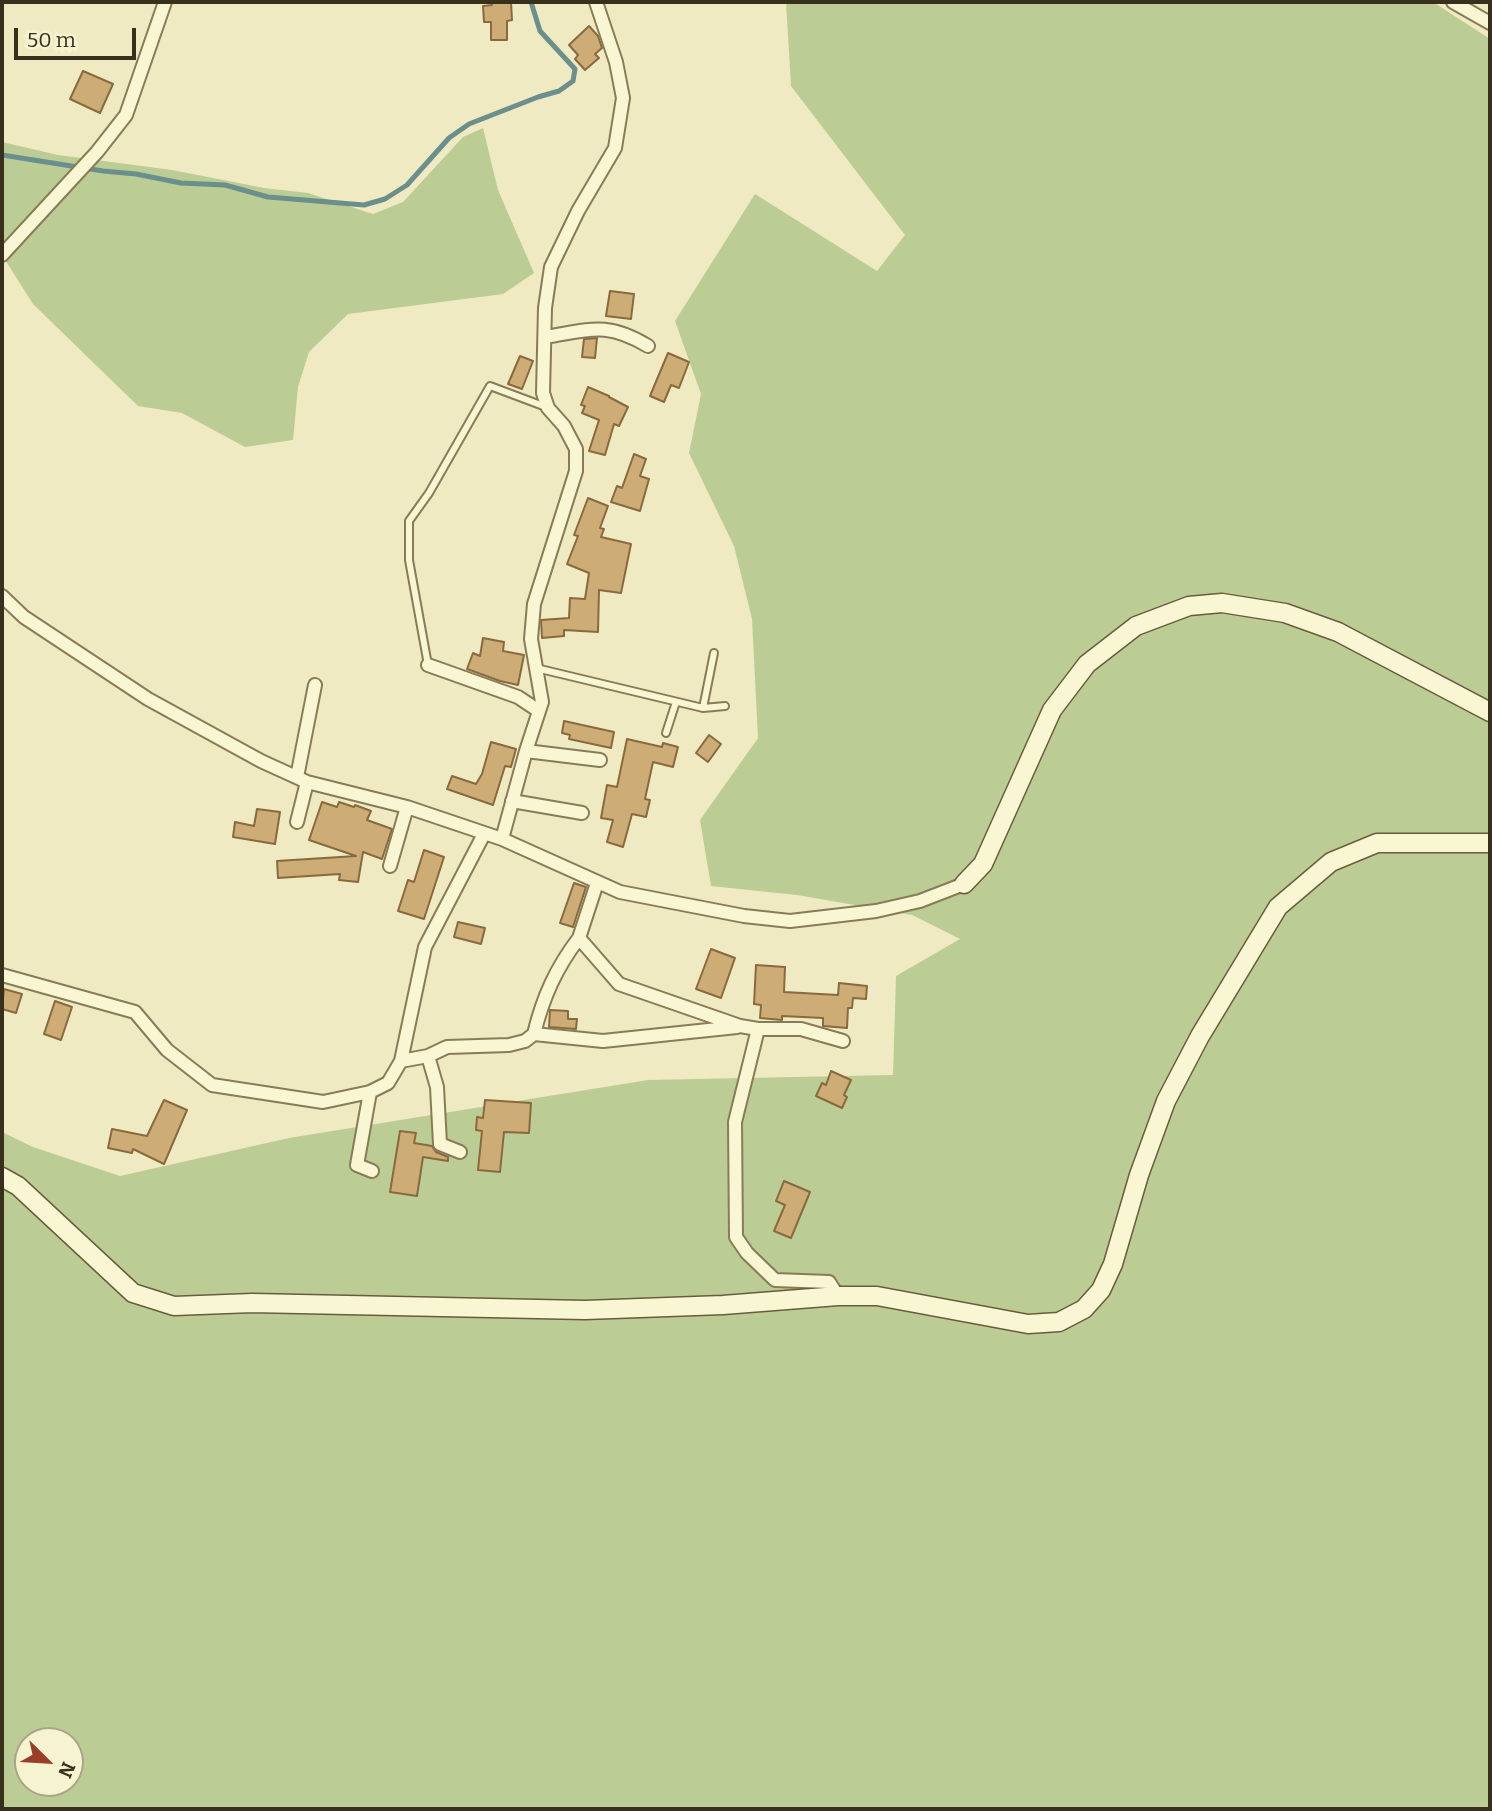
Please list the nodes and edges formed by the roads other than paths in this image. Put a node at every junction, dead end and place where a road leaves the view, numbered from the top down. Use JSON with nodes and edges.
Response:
{"nodes":[{"id":1,"x":165,"y":2,"type":"edge"},
{"id":2,"x":596,"y":2,"type":"edge"},
{"id":3,"x":1453,"y":2,"type":"edge"},
{"id":4,"x":1490,"y":23,"type":"edge"},
{"id":5,"x":2,"y":255,"type":"edge"},
{"id":6,"x":544,"y":337,"type":"junction"},
{"id":7,"x":648,"y":346,"type":"dead end"},
{"id":8,"x":548,"y":408,"type":"junction"},
{"id":9,"x":2,"y":596,"type":"edge"},
{"id":10,"x":714,"y":653,"type":"dead end"},
{"id":11,"x":428,"y":665,"type":"joint"},
{"id":12,"x":536,"y":668,"type":"junction"},
{"id":13,"x":315,"y":685,"type":"dead end"},
{"id":14,"x":676,"y":702,"type":"junction"},
{"id":15,"x":725,"y":706,"type":"dead end"},
{"id":16,"x":703,"y":708,"type":"junction"},
{"id":17,"x":539,"y":710,"type":"junction"},
{"id":18,"x":1490,"y":712,"type":"edge"},
{"id":19,"x":666,"y":733,"type":"dead end"},
{"id":20,"x":526,"y":751,"type":"junction"},
{"id":21,"x":600,"y":760,"type":"dead end"},
{"id":22,"x":302,"y":779,"type":"junction"},
{"id":23,"x":512,"y":801,"type":"junction"},
{"id":24,"x":407,"y":807,"type":"junction"},
{"id":25,"x":582,"y":813,"type":"dead end"},
{"id":26,"x":298,"y":822,"type":"dead end"},
{"id":27,"x":484,"y":834,"type":"junction"},
{"id":28,"x":502,"y":839,"type":"junction"},
{"id":29,"x":1490,"y":843,"type":"edge"},
{"id":30,"x":390,"y":866,"type":"dead end"},
{"id":31,"x":597,"y":883,"type":"junction"},
{"id":32,"x":964,"y":884,"type":"joint"},
{"id":33,"x":579,"y":939,"type":"junction"},
{"id":34,"x":2,"y":975,"type":"edge"},
{"id":35,"x":740,"y":1026,"type":"junction"},
{"id":36,"x":758,"y":1029,"type":"junction"},
{"id":37,"x":534,"y":1034,"type":"junction"},
{"id":38,"x":843,"y":1041,"type":"dead end"},
{"id":39,"x":428,"y":1056,"type":"junction"},
{"id":40,"x":401,"y":1061,"type":"junction"},
{"id":41,"x":370,"y":1092,"type":"junction"},
{"id":42,"x":460,"y":1152,"type":"dead end"},
{"id":43,"x":372,"y":1171,"type":"dead end"},
{"id":44,"x":2,"y":1177,"type":"edge"},
{"id":45,"x":838,"y":1296,"type":"junction"}],
"edges":[{"from":1,"to":5,"type":"street"},
{"from":2,"to":6,"type":"street"},
{"from":3,"to":4,"type":"street"},
{"from":6,"to":7,"type":"street"},
{"from":6,"to":8,"type":"street"},
{"from":8,"to":11,"type":"lane"},
{"from":8,"to":12,"type":"street"},
{"from":9,"to":22,"type":"street"},
{"from":10,"to":16,"type":"lane"},
{"from":11,"to":17,"type":"street"},
{"from":12,"to":14,"type":"lane"},
{"from":12,"to":17,"type":"street"},
{"from":13,"to":22,"type":"street"},
{"from":14,"to":16,"type":"lane"},
{"from":14,"to":19,"type":"lane"},
{"from":15,"to":16,"type":"lane"},
{"from":17,"to":20,"type":"street"},
{"from":18,"to":32,"type":"street"},
{"from":20,"to":21,"type":"street"},
{"from":20,"to":23,"type":"street"},
{"from":22,"to":24,"type":"street"},
{"from":22,"to":26,"type":"street"},
{"from":23,"to":25,"type":"street"},
{"from":23,"to":28,"type":"street"},
{"from":24,"to":27,"type":"street"},
{"from":24,"to":30,"type":"street"},
{"from":27,"to":28,"type":"street"},
{"from":27,"to":40,"type":"street"},
{"from":28,"to":31,"type":"street"},
{"from":29,"to":45,"type":"street"},
{"from":31,"to":32,"type":"street"},
{"from":31,"to":33,"type":"street"},
{"from":33,"to":35,"type":"street"},
{"from":33,"to":37,"type":"street"},
{"from":34,"to":41,"type":"street"},
{"from":35,"to":36,"type":"street"},
{"from":35,"to":37,"type":"street"},
{"from":36,"to":38,"type":"street"},
{"from":36,"to":45,"type":"street"},
{"from":37,"to":39,"type":"street"},
{"from":39,"to":40,"type":"street"},
{"from":39,"to":42,"type":"street"},
{"from":40,"to":41,"type":"street"},
{"from":41,"to":43,"type":"street"},
{"from":44,"to":45,"type":"street"}]}
